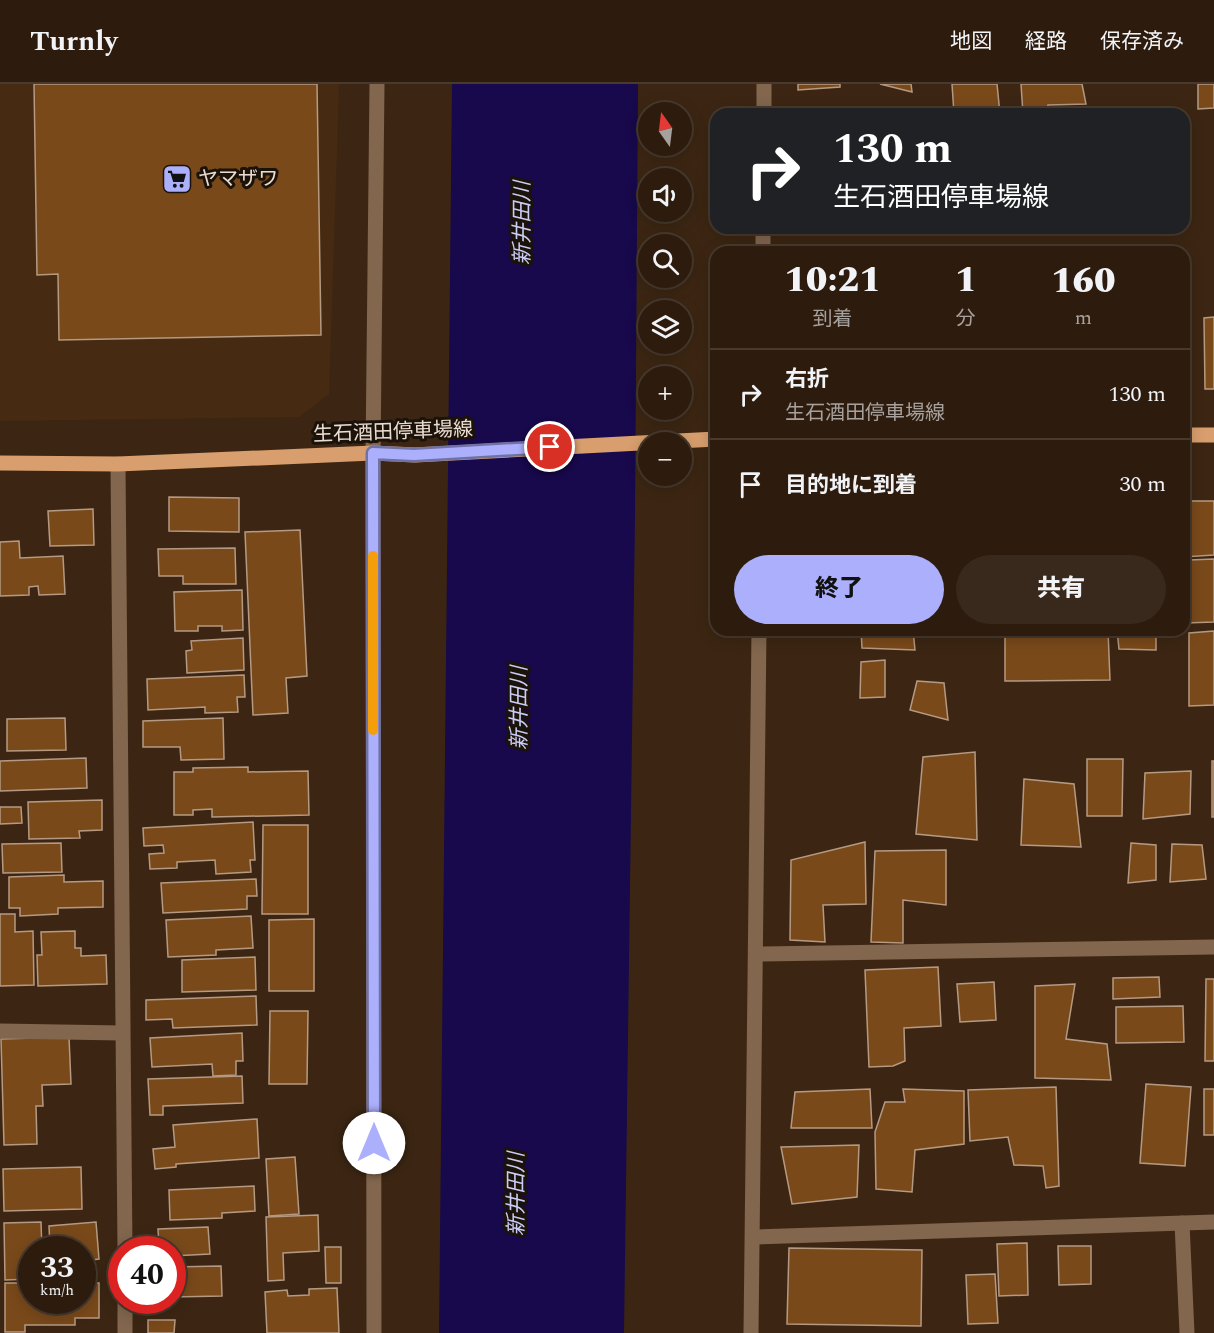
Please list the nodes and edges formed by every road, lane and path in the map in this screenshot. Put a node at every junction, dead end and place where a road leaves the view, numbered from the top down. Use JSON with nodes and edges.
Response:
{"nodes":[{"id":1,"x":377,"y":84,"type":"edge"},
{"id":2,"x":764,"y":84,"type":"edge"},
{"id":3,"x":764,"y":108,"type":"edge"},
{"id":4,"x":1190,"y":435,"type":"edge"},
{"id":5,"x":1214,"y":435,"type":"edge"},
{"id":6,"x":710,"y":439,"type":"edge"},
{"id":7,"x":373,"y":453,"type":"junction"},
{"id":8,"x":0,"y":463,"type":"edge"},
{"id":9,"x":118,"y":464,"type":"junction"},
{"id":10,"x":759,"y":636,"type":"edge"},
{"id":11,"x":1214,"y":947,"type":"edge"},
{"id":12,"x":756,"y":954,"type":"junction"},
{"id":13,"x":0,"y":1031,"type":"edge"},
{"id":14,"x":122,"y":1033,"type":"junction"},
{"id":15,"x":1214,"y":1222,"type":"edge"},
{"id":16,"x":1182,"y":1223,"type":"junction"},
{"id":17,"x":124,"y":1236,"type":"edge"},
{"id":18,"x":753,"y":1237,"type":"junction"},
{"id":19,"x":125,"y":1314,"type":"edge"},
{"id":20,"x":126,"y":1333,"type":"edge"},
{"id":21,"x":374,"y":1333,"type":"edge"},
{"id":22,"x":751,"y":1333,"type":"edge"},
{"id":23,"x":1187,"y":1333,"type":"edge"}],
"edges":[{"from":1,"to":7,"type":"street"},
{"from":2,"to":3,"type":"street"},
{"from":4,"to":5,"type":"main road"},
{"from":6,"to":7,"type":"main road","name":"生石酒田停車場線"},
{"from":7,"to":9,"type":"main road","name":"生石酒田停車場線"},
{"from":7,"to":21,"type":"street"},
{"from":8,"to":9,"type":"main road","name":"生石酒田停車場線"},
{"from":9,"to":14,"type":"street"},
{"from":10,"to":12,"type":"street"},
{"from":11,"to":12,"type":"street"},
{"from":12,"to":18,"type":"street"},
{"from":13,"to":14,"type":"street"},
{"from":14,"to":17,"type":"street"},
{"from":15,"to":16,"type":"street"},
{"from":16,"to":18,"type":"street"},
{"from":16,"to":23,"type":"street"},
{"from":18,"to":22,"type":"street"},
{"from":19,"to":20,"type":"street"}]}
